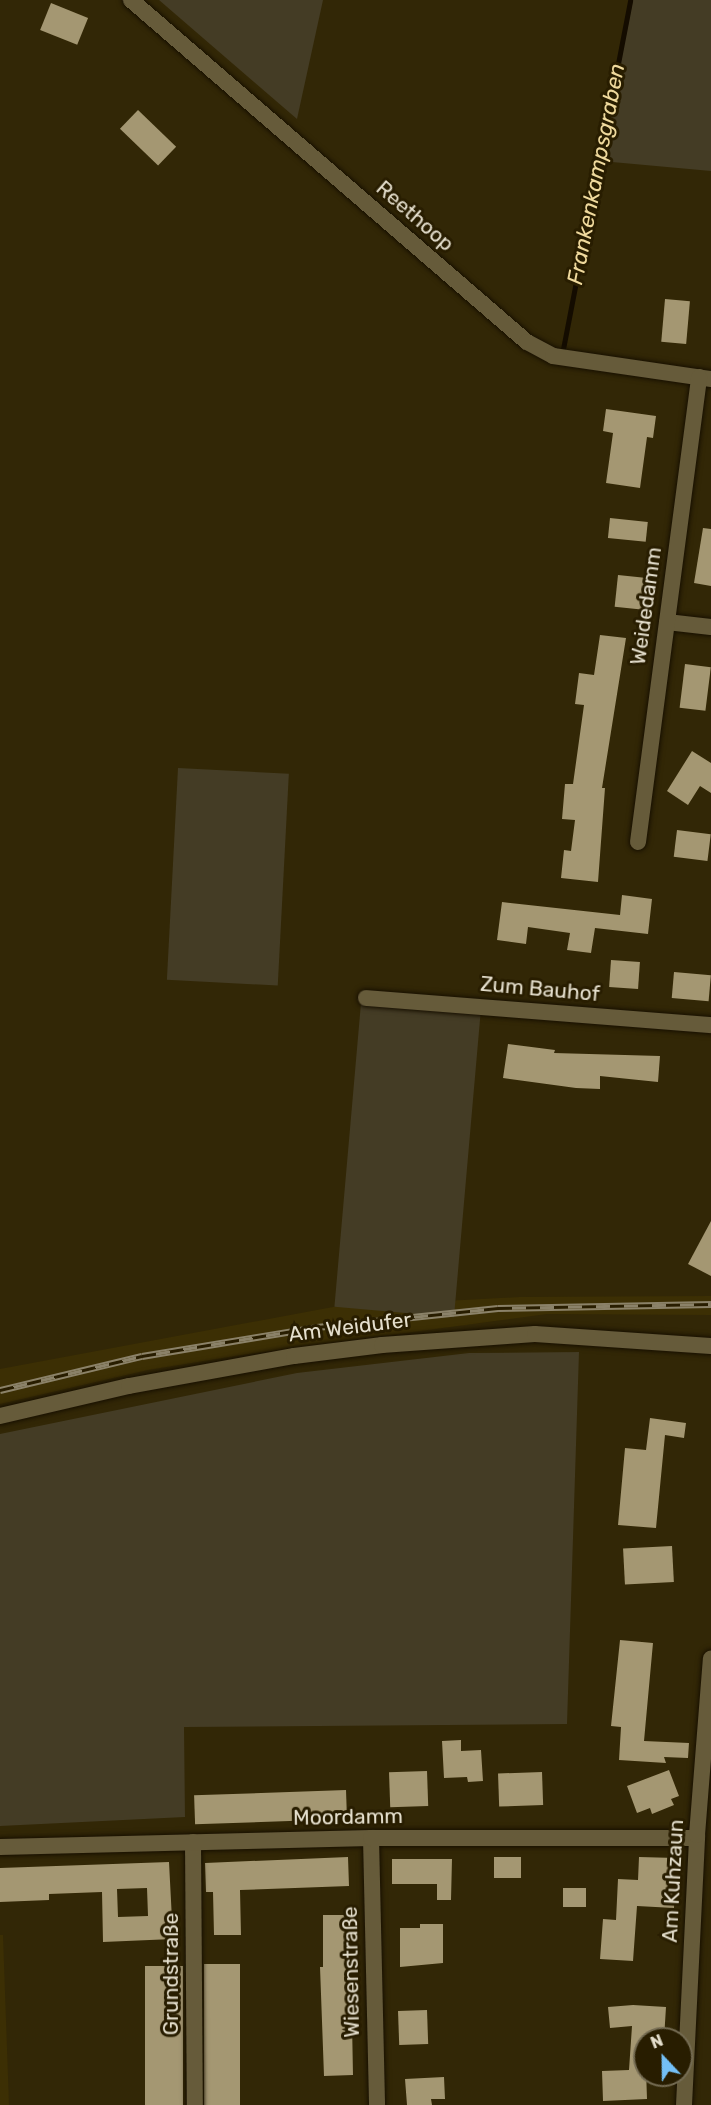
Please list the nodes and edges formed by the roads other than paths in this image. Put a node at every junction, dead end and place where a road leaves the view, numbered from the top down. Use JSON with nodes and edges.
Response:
{"nodes":[{"id":1,"x":131,"y":0,"type":"edge"},
{"id":2,"x":705,"y":378,"type":"edge"},
{"id":3,"x":667,"y":622,"type":"junction"},
{"id":4,"x":711,"y":627,"type":"edge"},
{"id":5,"x":638,"y":842,"type":"dead end"},
{"id":6,"x":366,"y":998,"type":"dead end"},
{"id":7,"x":711,"y":1025,"type":"edge"},
{"id":8,"x":711,"y":1346,"type":"edge"},
{"id":9,"x":0,"y":1416,"type":"edge"},
{"id":10,"x":711,"y":1659,"type":"edge"},
{"id":11,"x":370,"y":1838,"type":"junction"},
{"id":12,"x":697,"y":1838,"type":"junction"},
{"id":13,"x":193,"y":1842,"type":"junction"},
{"id":14,"x":0,"y":1847,"type":"edge"},
{"id":15,"x":195,"y":2105,"type":"edge"},
{"id":16,"x":377,"y":2105,"type":"edge"},
{"id":17,"x":684,"y":2105,"type":"edge"}],
"edges":[{"from":1,"to":2,"type":"street","name":"Reethoop"},
{"from":2,"to":3,"type":"street","name":"Weidedamm"},
{"from":3,"to":4,"type":"street"},
{"from":3,"to":5,"type":"street","name":"Weidedamm"},
{"from":6,"to":7,"type":"street","name":"Zum Bauhof"},
{"from":8,"to":9,"type":"street","name":"Am Weidufer"},
{"from":10,"to":12,"type":"street","name":"Am Kuhzaun"},
{"from":11,"to":12,"type":"street","name":"Moordamm"},
{"from":11,"to":13,"type":"street","name":"Moordamm"},
{"from":11,"to":16,"type":"street","name":"Wiesenstraße"},
{"from":12,"to":17,"type":"street","name":"Am Kuhzaun"},
{"from":13,"to":14,"type":"street","name":"Moordamm"},
{"from":13,"to":15,"type":"street","name":"Grundstraße"}]}
